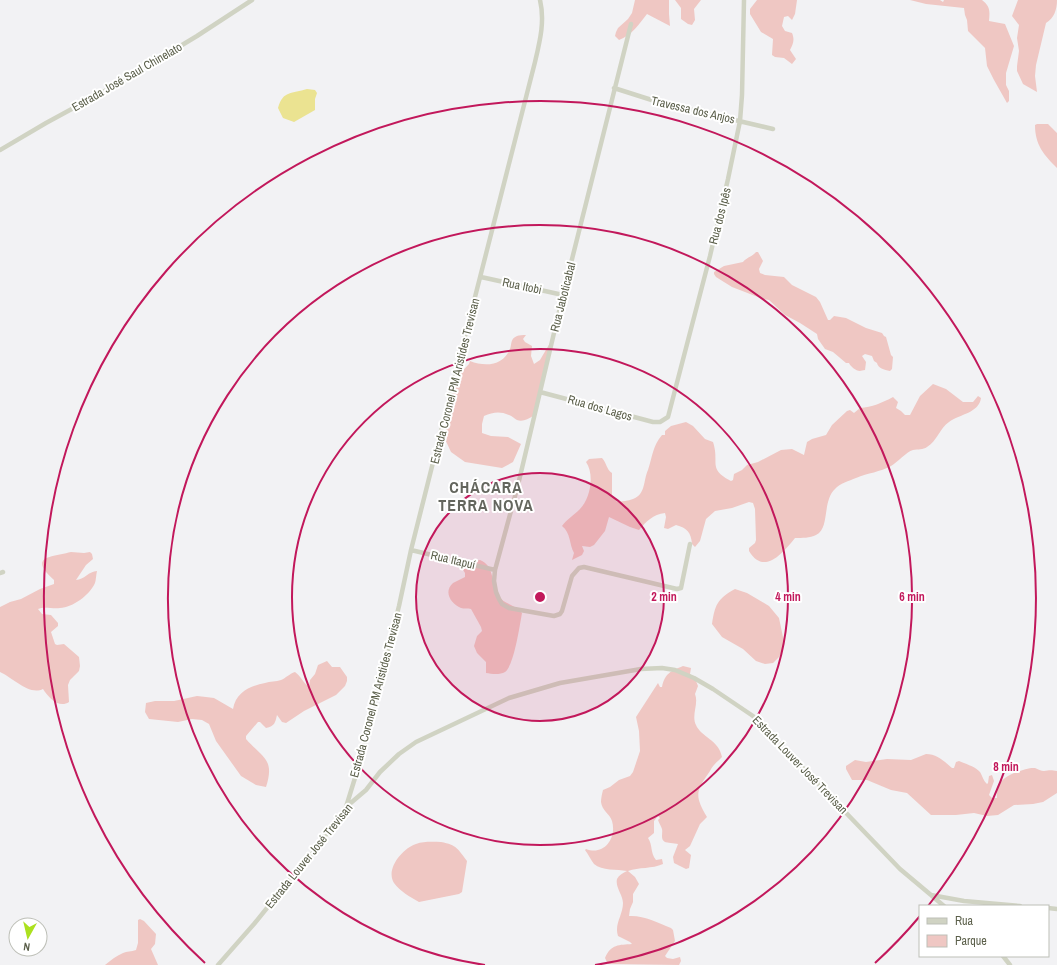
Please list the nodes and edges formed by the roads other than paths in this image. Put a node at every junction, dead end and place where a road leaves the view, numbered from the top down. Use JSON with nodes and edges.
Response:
{"nodes":[{"id":1,"x":252,"y":0,"type":"edge"},
{"id":2,"x":540,"y":0,"type":"edge"},
{"id":3,"x":744,"y":0,"type":"edge"},
{"id":4,"x":631,"y":24,"type":"dead end"},
{"id":5,"x":614,"y":88,"type":"junction"},
{"id":6,"x":740,"y":121,"type":"junction"},
{"id":7,"x":773,"y":130,"type":"dead end"},
{"id":8,"x":0,"y":150,"type":"edge"},
{"id":9,"x":481,"y":277,"type":"junction"},
{"id":10,"x":563,"y":295,"type":"junction"},
{"id":11,"x":540,"y":392,"type":"junction"},
{"id":12,"x":660,"y":422,"type":"joint"},
{"id":13,"x":690,"y":544,"type":"dead end"},
{"id":14,"x":411,"y":550,"type":"junction"},
{"id":15,"x":495,"y":570,"type":"junction"},
{"id":16,"x":346,"y":807,"type":"junction"},
{"id":17,"x":931,"y":894,"type":"junction"},
{"id":18,"x":943,"y":905,"type":"edge"},
{"id":19,"x":1009,"y":905,"type":"edge"},
{"id":20,"x":1004,"y":957,"type":"edge"},
{"id":21,"x":218,"y":965,"type":"edge"},
{"id":22,"x":1010,"y":965,"type":"edge"}],
"edges":[{"from":1,"to":8,"type":"street","name":"Estrada José Saul Chinelato"},
{"from":2,"to":9,"type":"street","name":"Estrada Coronel PM Aristides Trevisan"},
{"from":3,"to":6,"type":"street","name":"Rua dos Ipês"},
{"from":4,"to":5,"type":"street","name":"Rua Jaboticabal"},
{"from":5,"to":6,"type":"street","name":"Travessa dos Anjos"},
{"from":5,"to":10,"type":"street","name":"Rua Jaboticabal"},
{"from":6,"to":7,"type":"street","name":"Travessa dos Anjos"},
{"from":6,"to":12,"type":"street","name":"Rua dos Ipês"},
{"from":9,"to":10,"type":"street","name":"Rua Itobi"},
{"from":9,"to":14,"type":"street","name":"Estrada Coronel PM Aristides Trevisan"},
{"from":10,"to":11,"type":"street","name":"Rua Jaboticabal"},
{"from":11,"to":12,"type":"street","name":"Rua dos Lagos"},
{"from":11,"to":15,"type":"street","name":"Rua Jaboticabal"},
{"from":13,"to":15,"type":"street","name":"Rua Jaboticabal"},
{"from":14,"to":15,"type":"street","name":"Rua Itapuí"},
{"from":14,"to":16,"type":"street","name":"Estrada Coronel PM Aristides Trevisan"},
{"from":16,"to":17,"type":"street","name":"Estrada Louver José Trevisan"},
{"from":16,"to":21,"type":"street","name":"Estrada Louver José Trevisan"},
{"from":17,"to":18,"type":"street"},
{"from":17,"to":19,"type":"street","name":"Estrada Louver José Trevisan"},
{"from":20,"to":22,"type":"street"}]}
